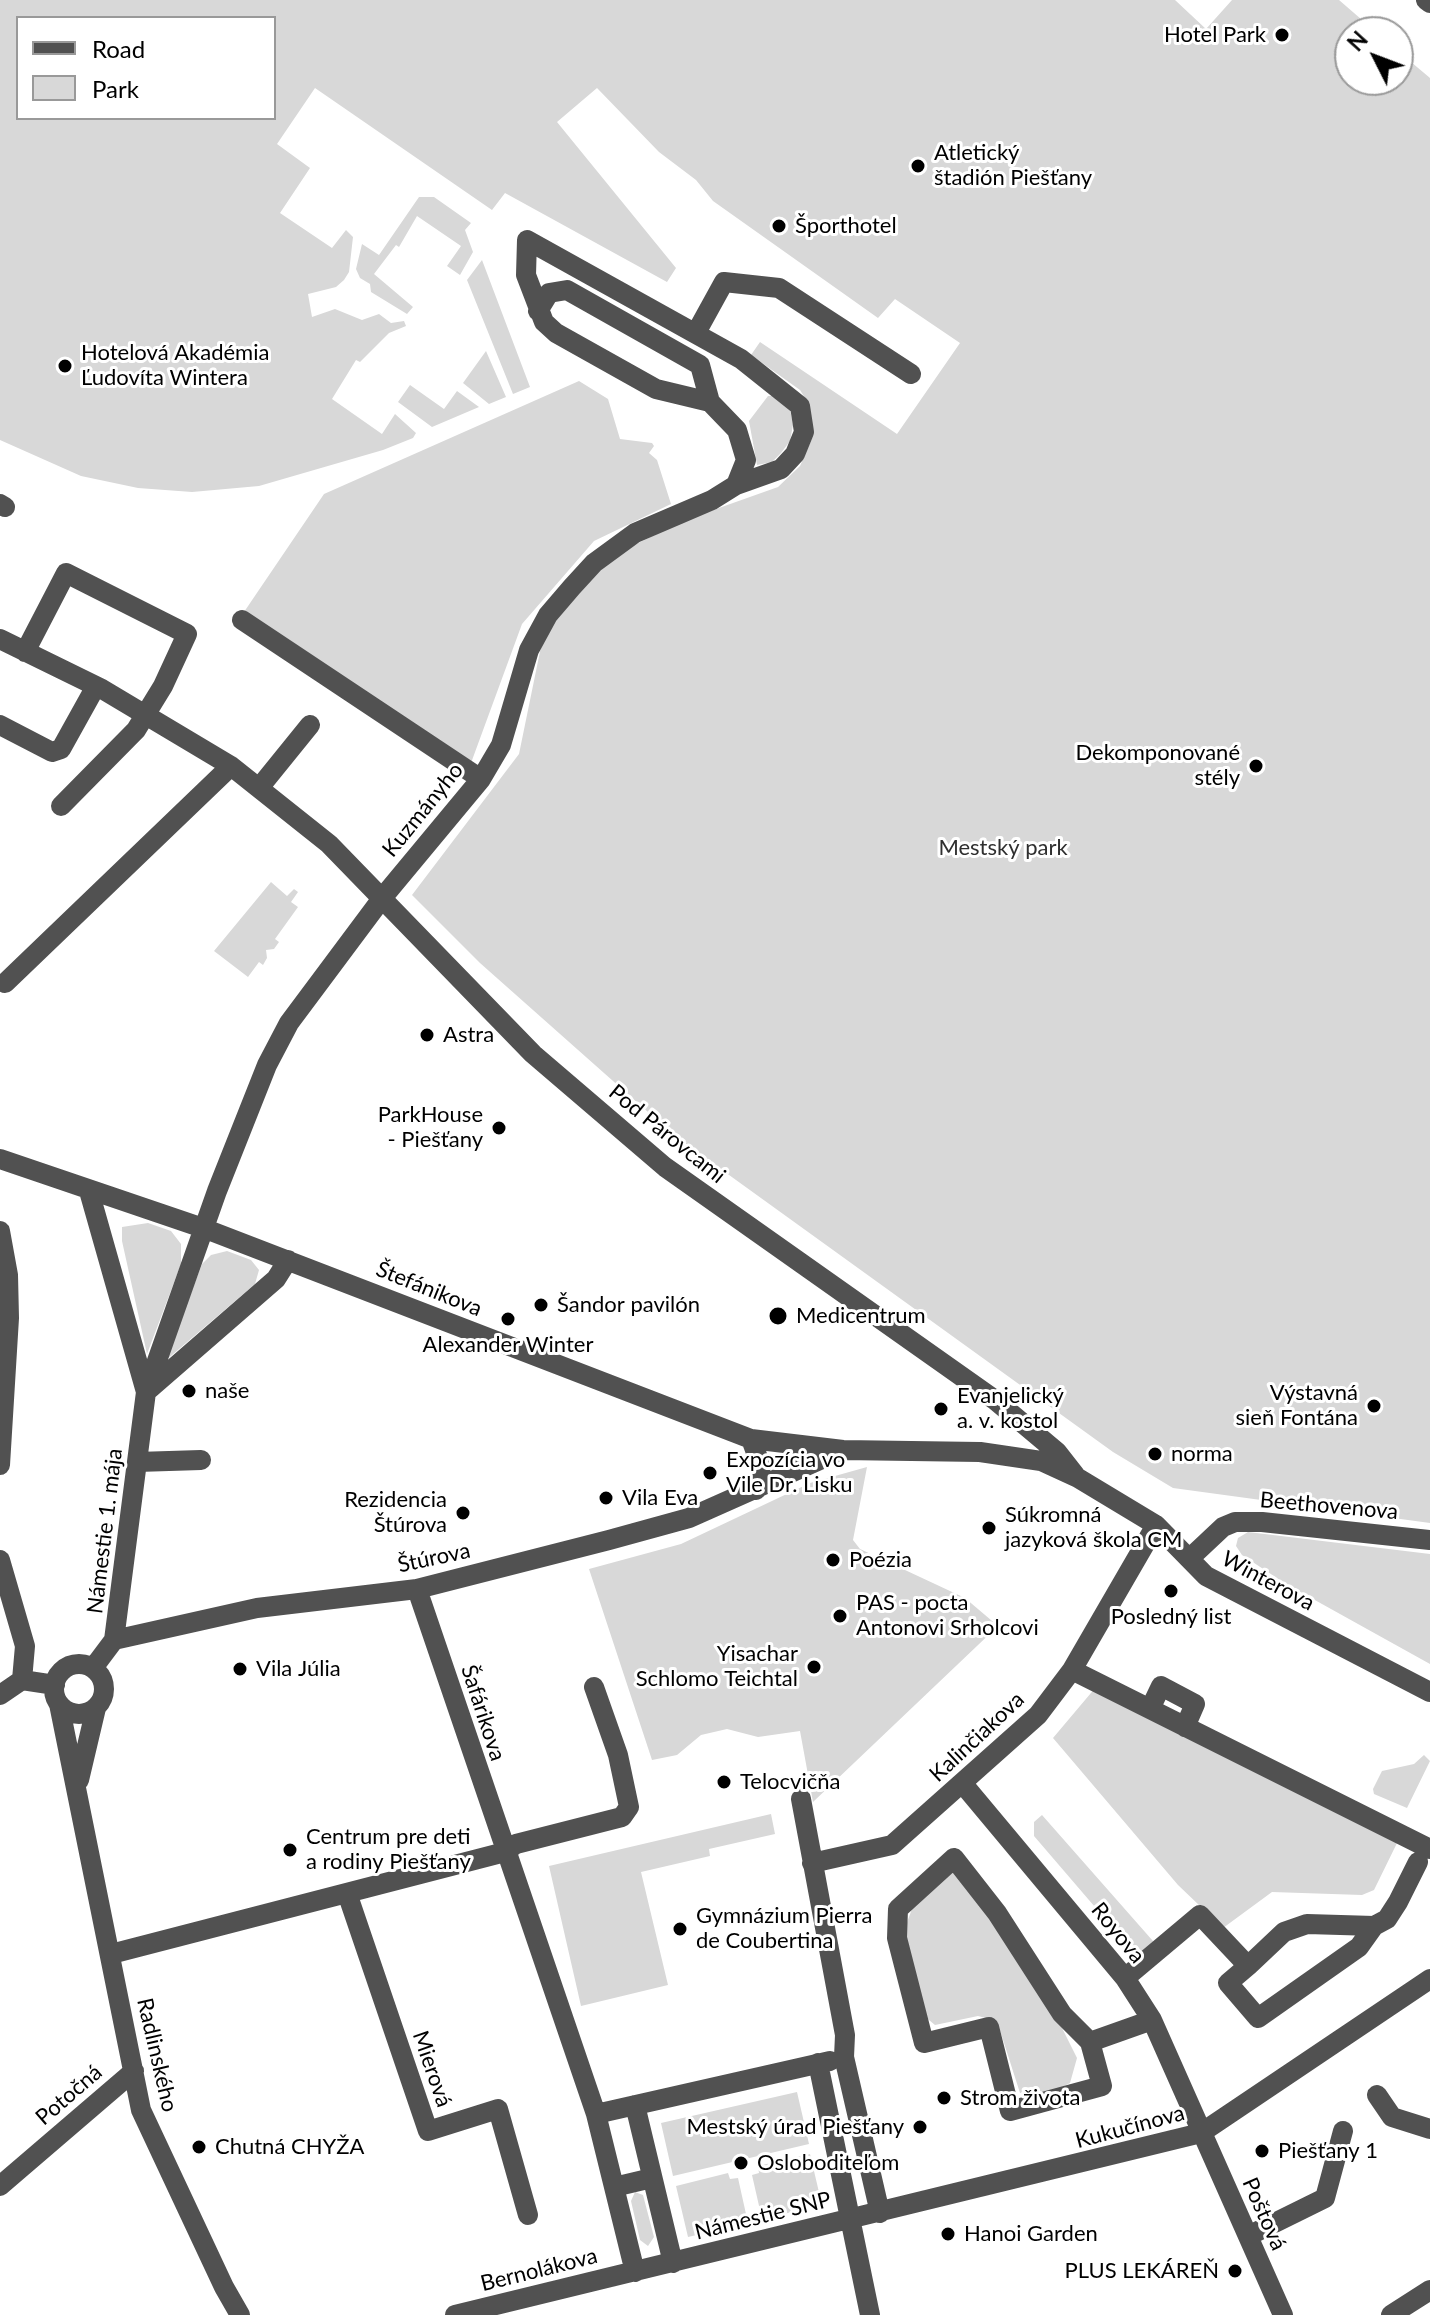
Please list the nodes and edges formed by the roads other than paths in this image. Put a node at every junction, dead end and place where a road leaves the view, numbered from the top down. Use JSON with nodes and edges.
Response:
{"nodes":[{"id":1,"x":538,"y":311,"type":"junction"},
{"id":2,"x":697,"y":331,"type":"junction"},
{"id":3,"x":911,"y":374,"type":"dead end"},
{"id":4,"x":710,"y":402,"type":"junction"},
{"id":5,"x":736,"y":485,"type":"junction"},
{"id":6,"x":242,"y":620,"type":"dead end"},
{"id":7,"x":0,"y":639,"type":"edge"},
{"id":8,"x":25,"y":652,"type":"junction"},
{"id":9,"x":96,"y":686,"type":"junction"},
{"id":10,"x":146,"y":715,"type":"junction"},
{"id":11,"x":0,"y":725,"type":"edge"},
{"id":12,"x":310,"y":725,"type":"dead end"},
{"id":13,"x":231,"y":766,"type":"junction"},
{"id":14,"x":481,"y":779,"type":"junction"},
{"id":15,"x":259,"y":788,"type":"junction"},
{"id":16,"x":61,"y":806,"type":"dead end"},
{"id":17,"x":383,"y":897,"type":"junction"},
{"id":18,"x":5,"y":983,"type":"dead end"},
{"id":19,"x":0,"y":1159,"type":"edge"},
{"id":20,"x":89,"y":1191,"type":"junction"},
{"id":21,"x":203,"y":1228,"type":"junction"},
{"id":22,"x":0,"y":1231,"type":"edge"},
{"id":23,"x":288,"y":1260,"type":"junction"},
{"id":24,"x":146,"y":1392,"type":"junction"},
{"id":25,"x":1015,"y":1415,"type":"junction"},
{"id":26,"x":1,"y":1438,"type":"edge"},
{"id":27,"x":751,"y":1439,"type":"junction"},
{"id":28,"x":843,"y":1450,"type":"junction"},
{"id":29,"x":1011,"y":1456,"type":"junction"},
{"id":30,"x":201,"y":1460,"type":"dead end"},
{"id":31,"x":137,"y":1462,"type":"junction"},
{"id":32,"x":0,"y":1465,"type":"edge"},
{"id":33,"x":1078,"y":1478,"type":"junction"},
{"id":34,"x":756,"y":1490,"type":"junction"},
{"id":35,"x":1156,"y":1525,"type":"junction"},
{"id":36,"x":1430,"y":1540,"type":"edge"},
{"id":37,"x":1190,"y":1558,"type":"junction"},
{"id":38,"x":0,"y":1560,"type":"edge"},
{"id":39,"x":417,"y":1589,"type":"junction"},
{"id":40,"x":114,"y":1640,"type":"junction"},
{"id":41,"x":93,"y":1668,"type":"junction"},
{"id":42,"x":1072,"y":1670,"type":"junction"},
{"id":43,"x":22,"y":1680,"type":"junction"},
{"id":44,"x":594,"y":1687,"type":"dead end"},
{"id":45,"x":1430,"y":1692,"type":"edge"},
{"id":46,"x":0,"y":1695,"type":"edge"},
{"id":47,"x":57,"y":1695,"type":"junction"},
{"id":48,"x":96,"y":1708,"type":"junction"},
{"id":49,"x":963,"y":1784,"type":"junction"},
{"id":50,"x":78,"y":1788,"type":"junction"},
{"id":51,"x":801,"y":1799,"type":"dead end"},
{"id":52,"x":505,"y":1852,"type":"junction"},
{"id":53,"x":1424,"y":1856,"type":"edge"},
{"id":54,"x":812,"y":1863,"type":"junction"},
{"id":55,"x":347,"y":1893,"type":"junction"},
{"id":56,"x":1374,"y":1926,"type":"junction"},
{"id":57,"x":111,"y":1954,"type":"junction"},
{"id":58,"x":1248,"y":1966,"type":"junction"},
{"id":59,"x":1125,"y":1978,"type":"junction"},
{"id":60,"x":1430,"y":1979,"type":"edge"},
{"id":61,"x":1152,"y":2020,"type":"junction"},
{"id":62,"x":1090,"y":2042,"type":"junction"},
{"id":63,"x":844,"y":2057,"type":"junction"},
{"id":64,"x":818,"y":2063,"type":"junction"},
{"id":65,"x":134,"y":2071,"type":"junction"},
{"id":66,"x":1377,"y":2095,"type":"dead end"},
{"id":67,"x":635,"y":2105,"type":"junction"},
{"id":68,"x":596,"y":2114,"type":"junction"},
{"id":69,"x":1430,"y":2129,"type":"edge"},
{"id":70,"x":1343,"y":2131,"type":"dead end"},
{"id":71,"x":1201,"y":2133,"type":"junction"},
{"id":72,"x":862,"y":2136,"type":"junction"},
{"id":73,"x":834,"y":2143,"type":"junction"},
{"id":74,"x":652,"y":2178,"type":"junction"},
{"id":75,"x":0,"y":2186,"type":"edge"},
{"id":76,"x":614,"y":2187,"type":"junction"},
{"id":77,"x":880,"y":2213,"type":"junction"},
{"id":78,"x":528,"y":2215,"type":"dead end"},
{"id":79,"x":848,"y":2220,"type":"junction"},
{"id":80,"x":1248,"y":2236,"type":"junction"},
{"id":81,"x":673,"y":2263,"type":"junction"},
{"id":82,"x":635,"y":2272,"type":"junction"},
{"id":83,"x":1430,"y":2290,"type":"edge"},
{"id":84,"x":240,"y":2315,"type":"edge"},
{"id":85,"x":455,"y":2315,"type":"edge"},
{"id":86,"x":870,"y":2315,"type":"edge"},
{"id":87,"x":1283,"y":2315,"type":"edge"},
{"id":88,"x":1391,"y":2315,"type":"edge"}],
"edges":[{"from":1,"to":2,"type":"street","name":"Kuzmányho"},
{"from":1,"to":4,"type":"street"},
{"from":1,"to":4,"type":"street"},
{"from":2,"to":3,"type":"street"},
{"from":2,"to":5,"type":"street","name":"Kuzmányho"},
{"from":4,"to":5,"type":"street"},
{"from":5,"to":14,"type":"street","name":"Kuzmányho"},
{"from":6,"to":14,"type":"street"},
{"from":7,"to":8,"type":"street","name":"Pod Párovcami"},
{"from":8,"to":9,"type":"street","name":"Pod Párovcami"},
{"from":8,"to":10,"type":"street"},
{"from":9,"to":10,"type":"street","name":"Pod Párovcami"},
{"from":9,"to":11,"type":"street"},
{"from":10,"to":13,"type":"street","name":"Pod Párovcami"},
{"from":10,"to":16,"type":"street"},
{"from":12,"to":15,"type":"street"},
{"from":13,"to":15,"type":"street","name":"Pod Párovcami"},
{"from":13,"to":18,"type":"street"},
{"from":14,"to":17,"type":"street","name":"Kuzmányho"},
{"from":15,"to":17,"type":"street","name":"Pod Párovcami"},
{"from":17,"to":21,"type":"street","name":"Kuzmányho"},
{"from":17,"to":25,"type":"street","name":"Pod Párovcami"},
{"from":19,"to":20,"type":"street","name":"Štefánikova"},
{"from":20,"to":21,"type":"street","name":"Štefánikova"},
{"from":20,"to":24,"type":"street","name":"Námestie 1. mája"},
{"from":21,"to":23,"type":"street","name":"Štefánikova"},
{"from":21,"to":24,"type":"street","name":"Námestie 1. mája"},
{"from":22,"to":26,"type":"street"},
{"from":23,"to":24,"type":"street"},
{"from":23,"to":27,"type":"street","name":"Štefánikova"},
{"from":24,"to":31,"type":"street","name":"Námestie 1. mája"},
{"from":25,"to":29,"type":"street"},
{"from":25,"to":33,"type":"street","name":"Pod Párovcami"},
{"from":26,"to":32,"type":"street"},
{"from":27,"to":28,"type":"street","name":"Štefánikova"},
{"from":27,"to":34,"type":"street"},
{"from":28,"to":29,"type":"street","name":"Winterova"},
{"from":28,"to":34,"type":"street","name":"Štúrova"},
{"from":29,"to":33,"type":"street","name":"Winterova"},
{"from":30,"to":31,"type":"street"},
{"from":31,"to":40,"type":"street","name":"Námestie 1. mája"},
{"from":33,"to":35,"type":"street","name":"Winterova"},
{"from":34,"to":39,"type":"street","name":"Štúrova"},
{"from":35,"to":37,"type":"street","name":"Winterova"},
{"from":35,"to":42,"type":"street","name":"Kalinčiakova"},
{"from":36,"to":37,"type":"street","name":"Beethovenova"},
{"from":37,"to":45,"type":"street","name":"Winterova"},
{"from":38,"to":43,"type":"street"},
{"from":39,"to":40,"type":"street","name":"Štúrova"},
{"from":39,"to":52,"type":"street","name":"Šafárikova"},
{"from":40,"to":41,"type":"street","name":"Námestie 1. mája"},
{"from":41,"to":47,"type":"street"},
{"from":41,"to":48,"type":"street"},
{"from":42,"to":49,"type":"street","name":"Kalinčiakova"},
{"from":42,"to":53,"type":"street"},
{"from":43,"to":46,"type":"street"},
{"from":43,"to":47,"type":"street"},
{"from":44,"to":52,"type":"street"},
{"from":47,"to":48,"type":"street"},
{"from":47,"to":50,"type":"street","name":"Radlinského"},
{"from":48,"to":50,"type":"street","name":"Radlinského"},
{"from":49,"to":54,"type":"street","name":"Kalinčiakova"},
{"from":49,"to":59,"type":"street","name":"Royova"},
{"from":50,"to":57,"type":"street","name":"Radlinského"},
{"from":51,"to":54,"type":"street"},
{"from":52,"to":55,"type":"street"},
{"from":52,"to":68,"type":"street","name":"Šafárikova"},
{"from":53,"to":56,"type":"street"},
{"from":54,"to":63,"type":"street"},
{"from":55,"to":57,"type":"street"},
{"from":55,"to":78,"type":"street","name":"Mierová"},
{"from":56,"to":58,"type":"street"},
{"from":56,"to":58,"type":"street"},
{"from":57,"to":65,"type":"street","name":"Radlinského"},
{"from":58,"to":59,"type":"street"},
{"from":59,"to":61,"type":"street","name":"Royova"},
{"from":60,"to":71,"type":"street","name":"Kukučínova"},
{"from":61,"to":62,"type":"street"},
{"from":61,"to":71,"type":"street","name":"Royova"},
{"from":62,"to":62,"type":"street"},
{"from":63,"to":64,"type":"street"},
{"from":63,"to":72,"type":"street"},
{"from":64,"to":67,"type":"street"},
{"from":64,"to":73,"type":"street","name":"Námestie SNP"},
{"from":65,"to":75,"type":"street","name":"Potočná"},
{"from":65,"to":84,"type":"street","name":"Radlinského"},
{"from":66,"to":69,"type":"street"},
{"from":67,"to":68,"type":"street"},
{"from":67,"to":74,"type":"street","name":"Námestie SNP"},
{"from":68,"to":76,"type":"street"},
{"from":70,"to":80,"type":"street"},
{"from":71,"to":77,"type":"street","name":"Kukučínova"},
{"from":71,"to":80,"type":"street","name":"Poštová"},
{"from":72,"to":73,"type":"street"},
{"from":72,"to":77,"type":"street"},
{"from":73,"to":79,"type":"street","name":"Námestie SNP"},
{"from":74,"to":76,"type":"street"},
{"from":74,"to":81,"type":"street","name":"Námestie SNP"},
{"from":76,"to":82,"type":"street"},
{"from":77,"to":79,"type":"street","name":"Kukučínova"},
{"from":79,"to":81,"type":"street","name":"Námestie SNP"},
{"from":79,"to":86,"type":"street"},
{"from":80,"to":87,"type":"street","name":"Poštová"},
{"from":81,"to":82,"type":"street","name":"Námestie SNP"},
{"from":82,"to":85,"type":"street","name":"Bernolákova"},
{"from":83,"to":88,"type":"street"}]}
